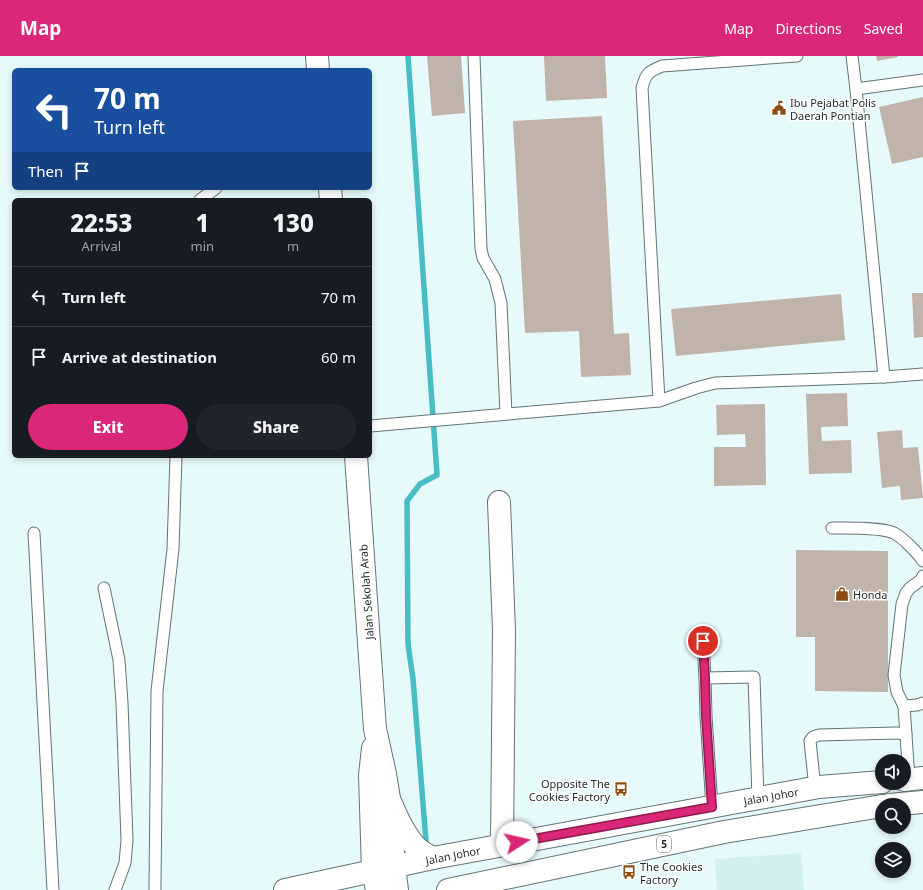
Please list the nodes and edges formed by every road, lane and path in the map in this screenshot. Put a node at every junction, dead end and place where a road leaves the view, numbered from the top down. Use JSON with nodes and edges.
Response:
{"nodes":[{"id":1,"x":317,"y":56,"type":"edge"},
{"id":2,"x":474,"y":56,"type":"edge"},
{"id":3,"x":797,"y":56,"type":"edge"},
{"id":4,"x":852,"y":56,"type":"edge"},
{"id":5,"x":318,"y":68,"type":"edge"},
{"id":6,"x":923,"y":80,"type":"edge"},
{"id":7,"x":856,"y":89,"type":"junction"},
{"id":8,"x":213,"y":190,"type":"edge"},
{"id":9,"x":203,"y":198,"type":"edge"},
{"id":10,"x":923,"y":374,"type":"edge"},
{"id":11,"x":884,"y":376,"type":"junction"},
{"id":12,"x":659,"y":401,"type":"junction"},
{"id":13,"x":506,"y":414,"type":"junction"},
{"id":14,"x":372,"y":426,"type":"edge"},
{"id":15,"x":176,"y":458,"type":"edge"},
{"id":16,"x":356,"y":458,"type":"edge"},
{"id":17,"x":499,"y":502,"type":"dead end"},
{"id":18,"x":832,"y":528,"type":"dead end"},
{"id":19,"x":34,"y":532,"type":"dead end"},
{"id":20,"x":923,"y":561,"type":"edge"},
{"id":21,"x":923,"y":576,"type":"edge"},
{"id":22,"x":104,"y":588,"type":"dead end"},
{"id":23,"x":703,"y":641,"type":"dead end"},
{"id":24,"x":705,"y":678,"type":"junction"},
{"id":25,"x":923,"y":703,"type":"edge"},
{"id":26,"x":904,"y":706,"type":"junction"},
{"id":27,"x":375,"y":729,"type":"junction"},
{"id":28,"x":906,"y":734,"type":"junction"},
{"id":29,"x":912,"y":779,"type":"edge"},
{"id":30,"x":875,"y":783,"type":"edge"},
{"id":31,"x":815,"y":788,"type":"junction"},
{"id":32,"x":758,"y":798,"type":"junction"},
{"id":33,"x":389,"y":799,"type":"junction"},
{"id":34,"x":923,"y":802,"type":"edge"},
{"id":35,"x":911,"y":803,"type":"edge"},
{"id":36,"x":712,"y":807,"type":"junction"},
{"id":37,"x":875,"y":807,"type":"edge"},
{"id":38,"x":502,"y":845,"type":"junction"},
{"id":39,"x":433,"y":858,"type":"junction"},
{"id":40,"x":381,"y":876,"type":"edge"},
{"id":41,"x":53,"y":890,"type":"edge"},
{"id":42,"x":115,"y":890,"type":"edge"},
{"id":43,"x":155,"y":890,"type":"edge"},
{"id":44,"x":285,"y":890,"type":"edge"},
{"id":45,"x":397,"y":890,"type":"edge"},
{"id":46,"x":448,"y":890,"type":"edge"}],
"edges":[{"from":1,"to":5,"type":"main road"},
{"from":2,"to":13,"type":"lane"},
{"from":3,"to":12,"type":"lane"},
{"from":4,"to":7,"type":"lane"},
{"from":6,"to":7,"type":"lane"},
{"from":7,"to":11,"type":"lane"},
{"from":8,"to":9,"type":"lane"},
{"from":10,"to":11,"type":"lane"},
{"from":11,"to":12,"type":"lane"},
{"from":12,"to":13,"type":"lane"},
{"from":13,"to":14,"type":"lane"},
{"from":15,"to":43,"type":"lane"},
{"from":16,"to":27,"type":"main road","name":"Jalan Sekolah Arab"},
{"from":17,"to":38,"type":"main road"},
{"from":18,"to":20,"type":"lane"},
{"from":19,"to":41,"type":"lane"},
{"from":21,"to":26,"type":"lane"},
{"from":22,"to":42,"type":"lane"},
{"from":23,"to":24,"type":"lane"},
{"from":24,"to":32,"type":"lane"},
{"from":24,"to":36,"type":"lane"},
{"from":25,"to":26,"type":"lane"},
{"from":26,"to":28,"type":"lane"},
{"from":27,"to":33,"type":"main road","name":"Jalan Sekolah Arab"},
{"from":27,"to":40,"type":"main road","name":"Jalan Sekolah Arab"},
{"from":28,"to":29,"type":"lane"},
{"from":28,"to":31,"type":"lane"},
{"from":30,"to":31,"type":"main road","name":"Jalan Johor"},
{"from":31,"to":32,"type":"main road","name":"Jalan Johor"},
{"from":32,"to":36,"type":"main road","name":"Jalan Johor"},
{"from":33,"to":39,"type":"main road"},
{"from":33,"to":40,"type":"main road","name":"Jalan Sekolah Arab"},
{"from":34,"to":35,"type":"main road"},
{"from":36,"to":38,"type":"main road","name":"Jalan Johor"},
{"from":37,"to":46,"type":"main road","number":"5"},
{"from":38,"to":39,"type":"main road","name":"Jalan Johor"},
{"from":39,"to":40,"type":"main road","name":"Jalan Johor"},
{"from":40,"to":44,"type":"main road","name":"Jalan Johor"},
{"from":40,"to":45,"type":"main road"}]}
